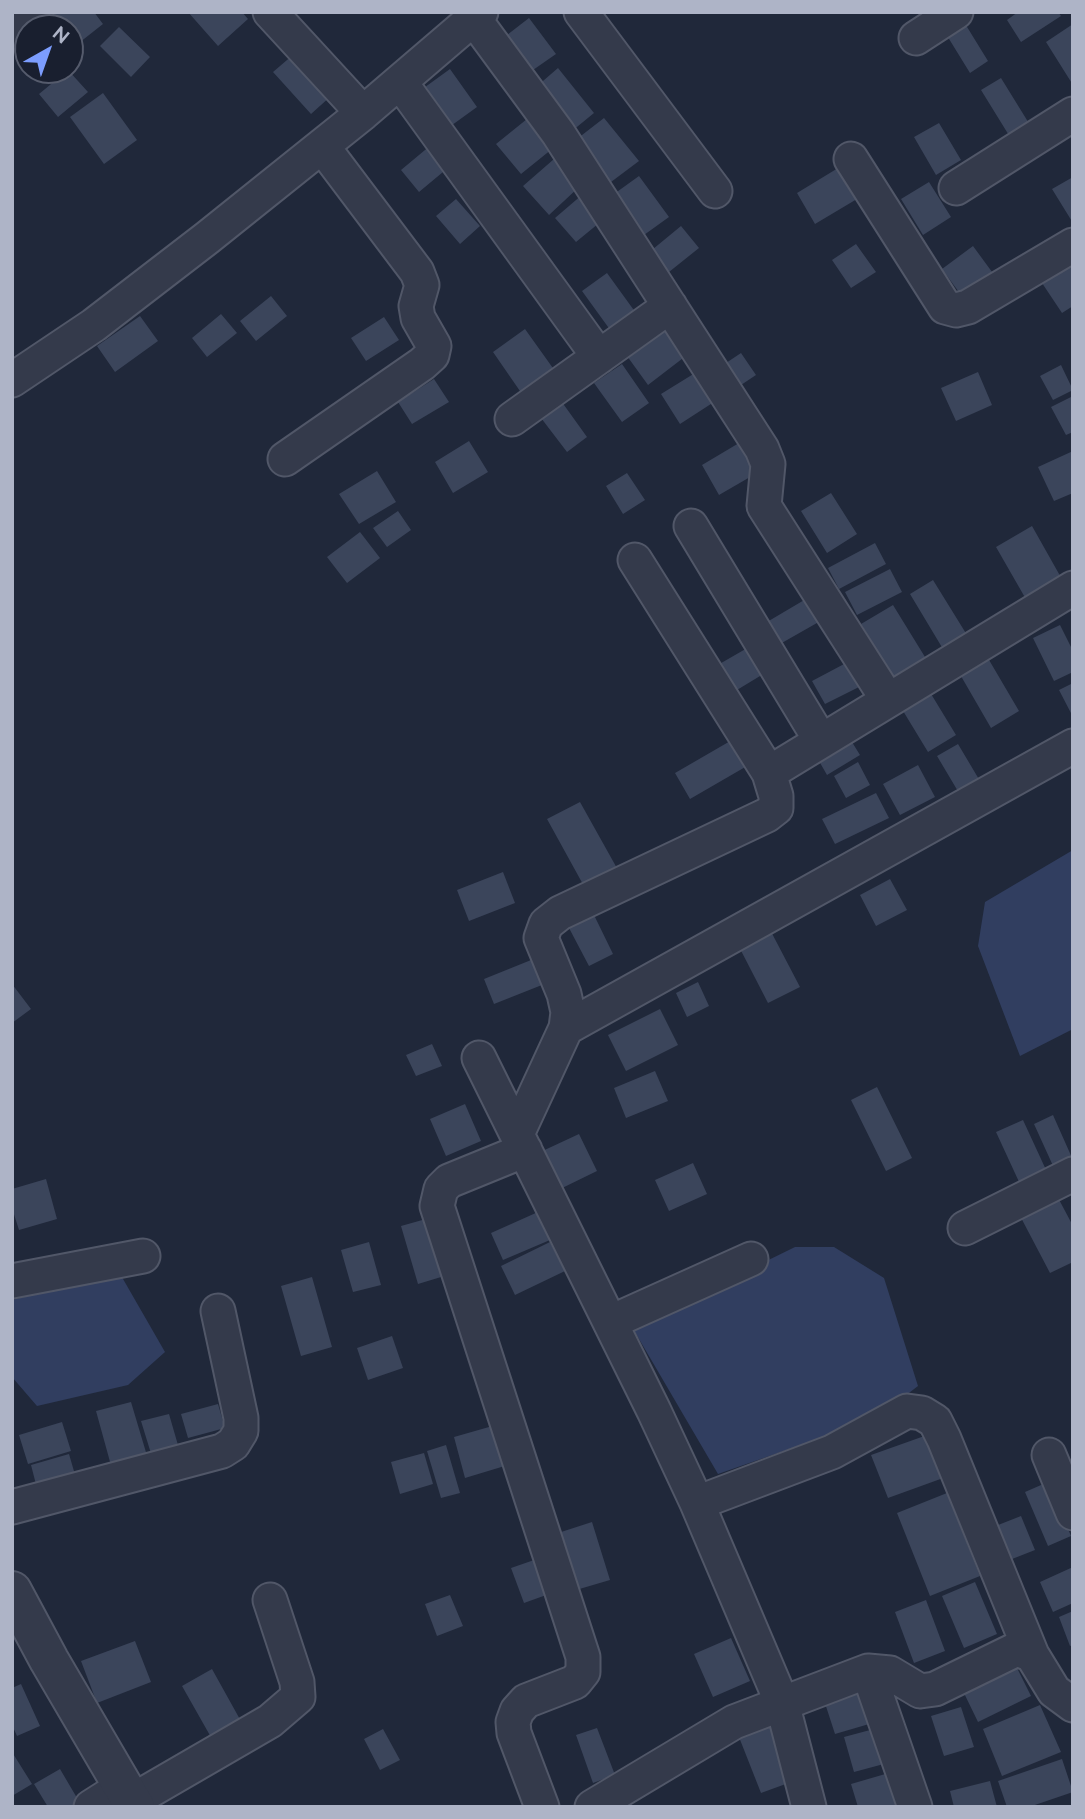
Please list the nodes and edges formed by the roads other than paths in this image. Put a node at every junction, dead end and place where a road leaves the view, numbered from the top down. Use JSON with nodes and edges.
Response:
{"nodes":[{"id":1,"x":36,"y":12,"type":"edge"},
{"id":2,"x":270,"y":12,"type":"edge"},
{"id":3,"x":580,"y":12,"type":"edge"},
{"id":4,"x":956,"y":12,"type":"edge"},
{"id":5,"x":475,"y":14,"type":"edge"},
{"id":6,"x":12,"y":32,"type":"edge"},
{"id":7,"x":916,"y":38,"type":"dead end"},
{"id":8,"x":400,"y":82,"type":"junction"},
{"id":9,"x":363,"y":113,"type":"junction"},
{"id":10,"x":1073,"y":114,"type":"edge"},
{"id":11,"x":322,"y":146,"type":"junction"},
{"id":12,"x":851,"y":159,"type":"dead end"},
{"id":13,"x":956,"y":188,"type":"dead end"},
{"id":14,"x":715,"y":191,"type":"dead end"},
{"id":15,"x":1073,"y":245,"type":"edge"},
{"id":16,"x":670,"y":306,"type":"junction"},
{"id":17,"x":599,"y":357,"type":"junction"},
{"id":18,"x":12,"y":380,"type":"edge"},
{"id":19,"x":512,"y":419,"type":"dead end"},
{"id":20,"x":285,"y":460,"type":"dead end"},
{"id":21,"x":691,"y":526,"type":"dead end"},
{"id":22,"x":635,"y":560,"type":"dead end"},
{"id":23,"x":1073,"y":588,"type":"edge"},
{"id":24,"x":888,"y":700,"type":"junction"},
{"id":25,"x":821,"y":741,"type":"junction"},
{"id":26,"x":1073,"y":746,"type":"edge"},
{"id":27,"x":769,"y":773,"type":"junction"},
{"id":28,"x":566,"y":1028,"type":"junction"},
{"id":29,"x":479,"y":1058,"type":"dead end"},
{"id":30,"x":521,"y":1142,"type":"junction"},
{"id":31,"x":1073,"y":1174,"type":"edge"},
{"id":32,"x":965,"y":1228,"type":"dead end"},
{"id":33,"x":143,"y":1256,"type":"dead end"},
{"id":34,"x":751,"y":1259,"type":"dead end"},
{"id":35,"x":12,"y":1282,"type":"edge"},
{"id":36,"x":218,"y":1311,"type":"dead end"},
{"id":37,"x":611,"y":1322,"type":"junction"},
{"id":38,"x":1049,"y":1455,"type":"dead end"},
{"id":39,"x":697,"y":1503,"type":"junction"},
{"id":40,"x":12,"y":1507,"type":"edge"},
{"id":41,"x":1073,"y":1513,"type":"edge"},
{"id":42,"x":12,"y":1591,"type":"edge"},
{"id":43,"x":270,"y":1600,"type":"dead end"},
{"id":44,"x":1032,"y":1655,"type":"junction"},
{"id":45,"x":868,"y":1671,"type":"junction"},
{"id":46,"x":782,"y":1703,"type":"junction"},
{"id":47,"x":1073,"y":1705,"type":"edge"},
{"id":48,"x":130,"y":1798,"type":"edge"},
{"id":49,"x":91,"y":1807,"type":"edge"},
{"id":50,"x":542,"y":1807,"type":"edge"},
{"id":51,"x":592,"y":1807,"type":"edge"},
{"id":52,"x":809,"y":1807,"type":"edge"},
{"id":53,"x":915,"y":1807,"type":"edge"}],
"edges":[{"from":1,"to":6,"type":"street"},
{"from":2,"to":9,"type":"street"},
{"from":3,"to":14,"type":"street"},
{"from":4,"to":7,"type":"street"},
{"from":5,"to":8,"type":"street"},
{"from":5,"to":16,"type":"street"},
{"from":8,"to":9,"type":"street"},
{"from":8,"to":17,"type":"street"},
{"from":9,"to":11,"type":"street"},
{"from":10,"to":13,"type":"street"},
{"from":11,"to":18,"type":"street"},
{"from":11,"to":20,"type":"street"},
{"from":12,"to":15,"type":"street"},
{"from":16,"to":17,"type":"street"},
{"from":16,"to":24,"type":"street"},
{"from":17,"to":19,"type":"street"},
{"from":21,"to":25,"type":"street"},
{"from":22,"to":27,"type":"street"},
{"from":23,"to":24,"type":"street"},
{"from":24,"to":25,"type":"street"},
{"from":25,"to":27,"type":"street"},
{"from":26,"to":28,"type":"street"},
{"from":27,"to":28,"type":"street"},
{"from":28,"to":30,"type":"street"},
{"from":29,"to":30,"type":"street"},
{"from":30,"to":37,"type":"street"},
{"from":30,"to":50,"type":"street"},
{"from":31,"to":32,"type":"street"},
{"from":33,"to":35,"type":"street"},
{"from":34,"to":37,"type":"street"},
{"from":36,"to":40,"type":"street"},
{"from":37,"to":39,"type":"street"},
{"from":38,"to":41,"type":"street"},
{"from":39,"to":44,"type":"street"},
{"from":39,"to":46,"type":"street"},
{"from":42,"to":48,"type":"street"},
{"from":43,"to":48,"type":"street"},
{"from":44,"to":45,"type":"street"},
{"from":44,"to":47,"type":"street"},
{"from":45,"to":46,"type":"street"},
{"from":45,"to":53,"type":"street"},
{"from":46,"to":51,"type":"street"},
{"from":46,"to":52,"type":"street"},
{"from":48,"to":49,"type":"street"}]}
